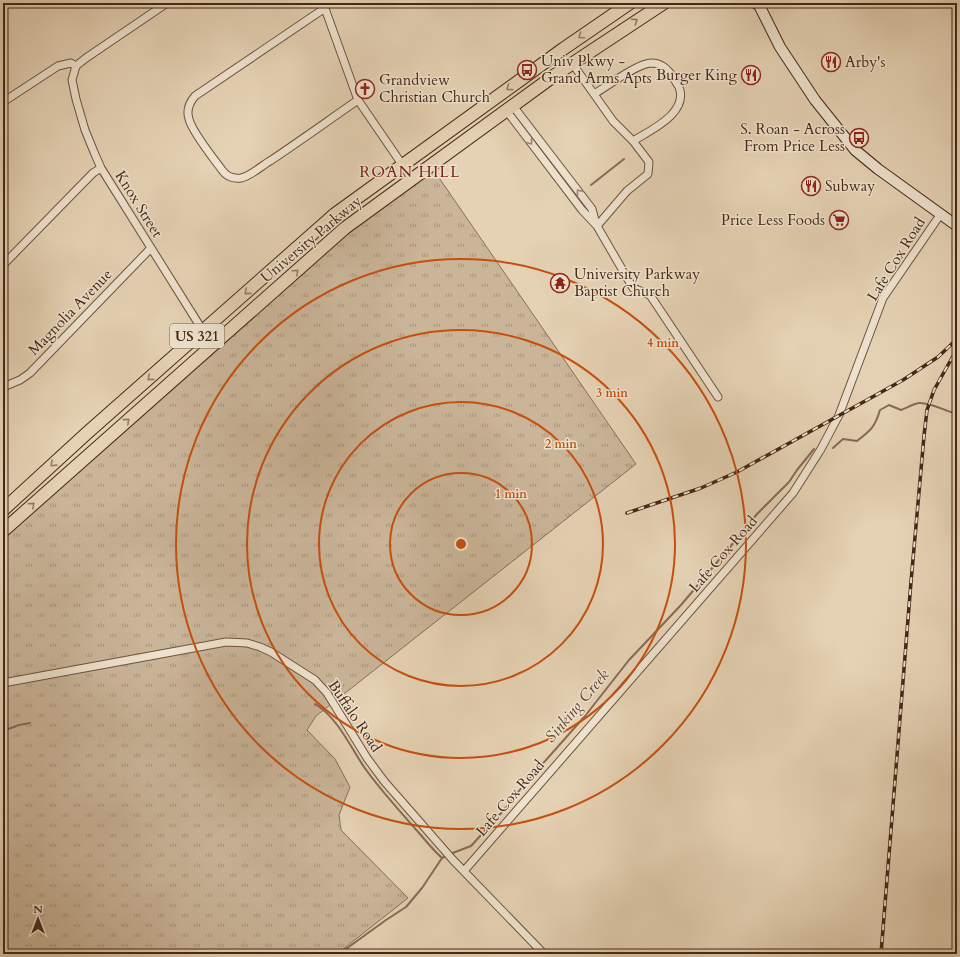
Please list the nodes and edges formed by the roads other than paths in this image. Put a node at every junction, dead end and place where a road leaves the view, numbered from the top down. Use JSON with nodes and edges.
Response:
{"nodes":[{"id":1,"x":167,"y":3,"type":"edge"},
{"id":2,"x":630,"y":3,"type":"edge"},
{"id":3,"x":664,"y":3,"type":"edge"},
{"id":4,"x":758,"y":3,"type":"edge"},
{"id":5,"x":324,"y":5,"type":"edge"},
{"id":6,"x":563,"y":49,"type":"junction"},
{"id":7,"x":572,"y":63,"type":"junction"},
{"id":8,"x":76,"y":66,"type":"junction"},
{"id":9,"x":594,"y":94,"type":"junction"},
{"id":10,"x":358,"y":100,"type":"junction"},
{"id":11,"x":3,"y":102,"type":"edge"},
{"id":12,"x":510,"y":108,"type":"junction"},
{"id":13,"x":474,"y":113,"type":"junction"},
{"id":14,"x":484,"y":126,"type":"junction"},
{"id":15,"x":633,"y":141,"type":"junction"},
{"id":16,"x":403,"y":164,"type":"junction"},
{"id":17,"x":101,"y":168,"type":"junction"},
{"id":18,"x":412,"y":179,"type":"junction"},
{"id":19,"x":940,"y":215,"type":"junction"},
{"id":20,"x":597,"y":226,"type":"junction"},
{"id":21,"x":957,"y":226,"type":"edge"},
{"id":22,"x":300,"y":245,"type":"junction"},
{"id":23,"x":151,"y":248,"type":"junction"},
{"id":24,"x":311,"y":258,"type":"junction"},
{"id":25,"x":3,"y":265,"type":"edge"},
{"id":26,"x":203,"y":330,"type":"junction"},
{"id":27,"x":214,"y":344,"type":"junction"},
{"id":28,"x":3,"y":387,"type":"edge"},
{"id":29,"x":718,"y":397,"type":"dead end"},
{"id":30,"x":87,"y":433,"type":"junction"},
{"id":31,"x":98,"y":446,"type":"junction"},
{"id":32,"x":3,"y":510,"type":"edge"},
{"id":33,"x":3,"y":531,"type":"edge"},
{"id":34,"x":3,"y":683,"type":"edge"},
{"id":35,"x":464,"y":871,"type":"junction"},
{"id":36,"x":544,"y":954,"type":"edge"}],
"edges":[{"from":1,"to":8,"type":"street"},
{"from":2,"to":6,"type":"highway","name":"University Parkway","number":"US 321","one_way":true},
{"from":7,"to":3,"type":"highway","name":"University Parkway","number":"US 321","one_way":true},
{"from":4,"to":19,"type":"main road"},
{"from":5,"to":10,"type":"street"},
{"from":5,"to":10,"type":"street"},
{"from":6,"to":7,"type":"highway"},
{"from":6,"to":13,"type":"highway","name":"University Parkway","number":"US 321","one_way":true},
{"from":7,"to":9,"type":"street"},
{"from":7,"to":12,"type":"highway","name":"University Parkway","number":"US 321"},
{"from":8,"to":11,"type":"street"},
{"from":8,"to":17,"type":"street","name":"Knox Street"},
{"from":9,"to":15,"type":"street"},
{"from":9,"to":15,"type":"street"},
{"from":10,"to":16,"type":"street"},
{"from":12,"to":14,"type":"highway","name":"University Parkway","number":"US 321"},
{"from":12,"to":20,"type":"street"},
{"from":13,"to":14,"type":"highway"},
{"from":13,"to":16,"type":"highway","name":"University Parkway","number":"US 321"},
{"from":14,"to":18,"type":"highway","name":"University Parkway","number":"US 321"},
{"from":15,"to":20,"type":"street"},
{"from":16,"to":18,"type":"street"},
{"from":16,"to":22,"type":"highway","name":"University Parkway","number":"US 321"},
{"from":17,"to":23,"type":"street","name":"Knox Street"},
{"from":17,"to":25,"type":"street"},
{"from":18,"to":24,"type":"highway","name":"University Parkway","number":"US 321"},
{"from":19,"to":21,"type":"main road"},
{"from":19,"to":35,"type":"street","name":"Lafe Cox Road"},
{"from":20,"to":29,"type":"street"},
{"from":22,"to":24,"type":"highway"},
{"from":22,"to":26,"type":"highway","name":"University Parkway","number":"US 321","one_way":true},
{"from":23,"to":26,"type":"street","name":"Knox Street"},
{"from":23,"to":28,"type":"street","name":"Magnolia Avenue"},
{"from":27,"to":24,"type":"highway","name":"University Parkway","number":"US 321","one_way":true},
{"from":26,"to":27,"type":"street","name":"Knox Street"},
{"from":26,"to":30,"type":"highway","name":"University Parkway","number":"US 321","one_way":true},
{"from":31,"to":27,"type":"highway","name":"University Parkway","number":"US 321","one_way":true},
{"from":30,"to":31,"type":"highway"},
{"from":30,"to":32,"type":"highway","name":"University Parkway","number":"US 321","one_way":true},
{"from":33,"to":31,"type":"highway","name":"University Parkway","number":"US 321","one_way":true},
{"from":34,"to":35,"type":"street","name":"Buffalo Road"},
{"from":35,"to":36,"type":"street","name":"Buffalo Road"}]}
